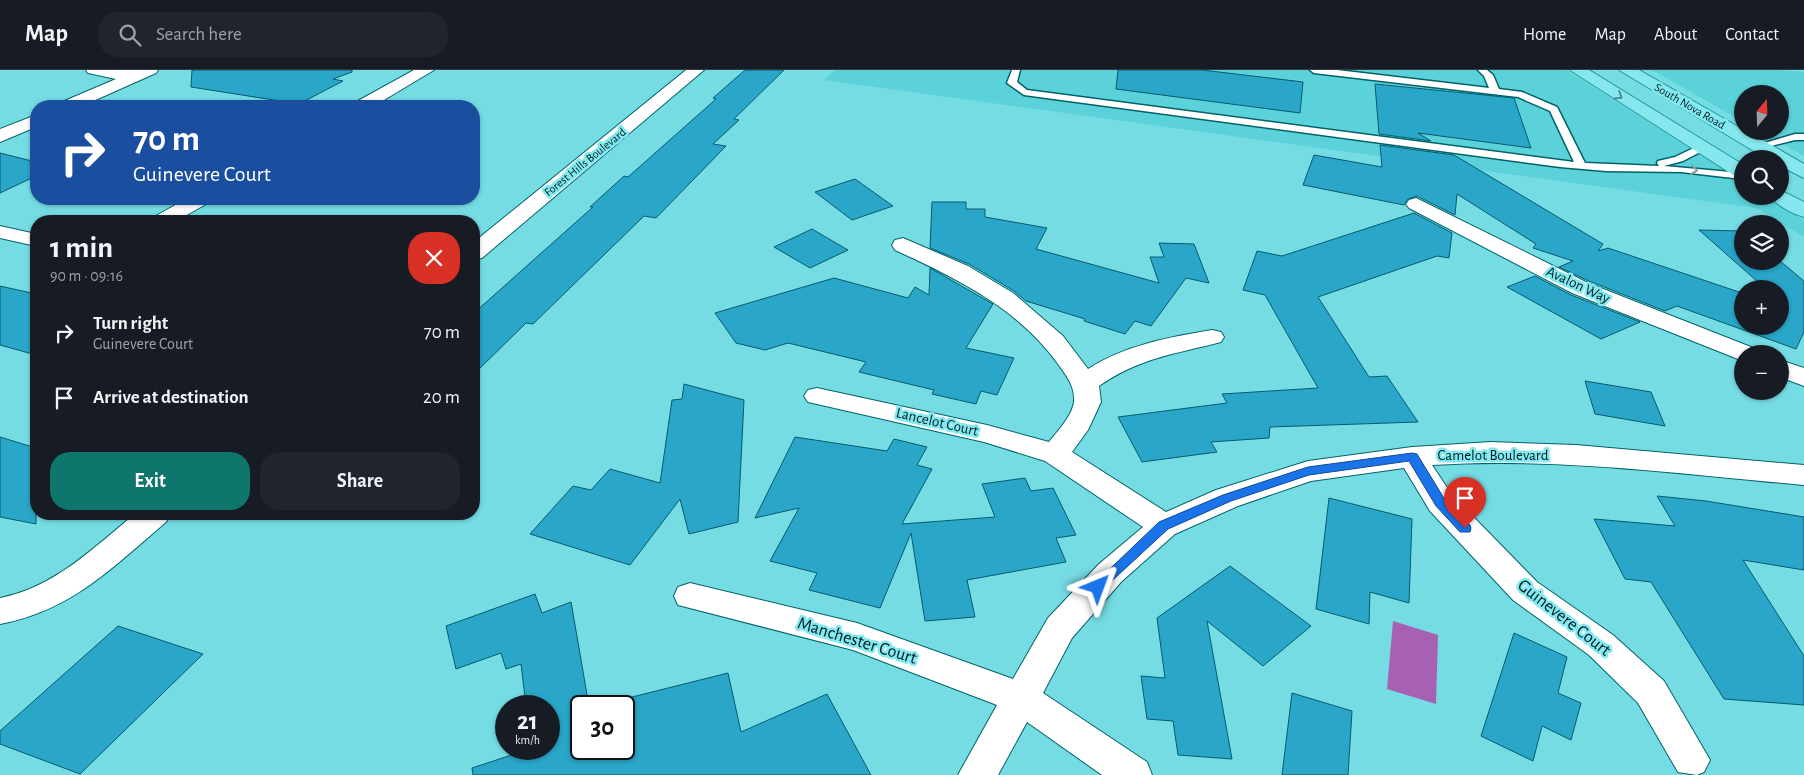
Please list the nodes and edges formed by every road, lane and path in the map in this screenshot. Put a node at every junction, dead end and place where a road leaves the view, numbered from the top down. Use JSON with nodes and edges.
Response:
{"nodes":[{"id":1,"x":94,"y":70,"type":"edge"},
{"id":2,"x":426,"y":70,"type":"edge"},
{"id":3,"x":696,"y":70,"type":"edge"},
{"id":4,"x":1016,"y":70,"type":"edge"},
{"id":5,"x":1314,"y":70,"type":"edge"},
{"id":6,"x":1482,"y":70,"type":"edge"},
{"id":7,"x":1578,"y":70,"type":"edge"},
{"id":8,"x":1628,"y":70,"type":"edge"},
{"id":9,"x":1339,"y":72,"type":"edge"},
{"id":10,"x":143,"y":73,"type":"edge"},
{"id":11,"x":1495,"y":92,"type":"junction"},
{"id":12,"x":82,"y":100,"type":"edge"},
{"id":13,"x":373,"y":100,"type":"edge"},
{"id":14,"x":30,"y":123,"type":"edge"},
{"id":15,"x":1734,"y":128,"type":"edge"},
{"id":16,"x":1789,"y":129,"type":"edge"},
{"id":17,"x":1804,"y":130,"type":"edge"},
{"id":18,"x":0,"y":136,"type":"edge"},
{"id":19,"x":1804,"y":137,"type":"edge"},
{"id":20,"x":1751,"y":140,"type":"edge"},
{"id":21,"x":1759,"y":146,"type":"junction"},
{"id":22,"x":1702,"y":147,"type":"junction"},
{"id":23,"x":1581,"y":166,"type":"junction"},
{"id":24,"x":1646,"y":167,"type":"junction"},
{"id":25,"x":1734,"y":167,"type":"edge"},
{"id":26,"x":1804,"y":172,"type":"edge"},
{"id":27,"x":1734,"y":175,"type":"edge"},
{"id":28,"x":1789,"y":201,"type":"edge"},
{"id":29,"x":1416,"y":204,"type":"dead end"},
{"id":30,"x":189,"y":205,"type":"edge"},
{"id":31,"x":1804,"y":210,"type":"edge"},
{"id":32,"x":172,"y":215,"type":"edge"},
{"id":33,"x":0,"y":232,"type":"edge"},
{"id":34,"x":30,"y":239,"type":"edge"},
{"id":35,"x":903,"y":246,"type":"dead end"},
{"id":36,"x":480,"y":248,"type":"edge"},
{"id":37,"x":1212,"y":337,"type":"dead end"},
{"id":38,"x":1734,"y":349,"type":"edge"},
{"id":39,"x":1789,"y":372,"type":"edge"},
{"id":40,"x":1804,"y":378,"type":"edge"},
{"id":41,"x":1085,"y":383,"type":"junction"},
{"id":42,"x":817,"y":396,"type":"dead end"},
{"id":43,"x":1055,"y":454,"type":"junction"},
{"id":44,"x":1412,"y":457,"type":"junction"},
{"id":45,"x":1804,"y":476,"type":"edge"},
{"id":46,"x":148,"y":520,"type":"edge"},
{"id":47,"x":1164,"y":526,"type":"junction"},
{"id":48,"x":690,"y":596,"type":"dead end"},
{"id":49,"x":7,"y":611,"type":"edge"},
{"id":50,"x":1020,"y":698,"type":"junction"},
{"id":51,"x":1691,"y":760,"type":"dead end"},
{"id":52,"x":977,"y":775,"type":"edge"},
{"id":53,"x":1133,"y":775,"type":"edge"}],
"edges":[{"from":1,"to":10,"type":"street"},
{"from":2,"to":13,"type":"street"},
{"from":3,"to":36,"type":"street","name":"Forest Hills Boulevard"},
{"from":4,"to":23,"type":"lane"},
{"from":5,"to":9,"type":"lane"},
{"from":6,"to":11,"type":"lane"},
{"from":7,"to":22,"type":"main road","name":"South Nova Road","one_way":true},
{"from":8,"to":15,"type":"main road","name":"South Nova Road"},
{"from":9,"to":11,"type":"lane"},
{"from":10,"to":12,"type":"street"},
{"from":11,"to":23,"type":"lane"},
{"from":14,"to":18,"type":"street"},
{"from":16,"to":17,"type":"lane"},
{"from":19,"to":21,"type":"lane"},
{"from":20,"to":21,"type":"main road","name":"South Nova Road"},
{"from":21,"to":26,"type":"main road","name":"South Nova Road"},
{"from":22,"to":24,"type":"lane"},
{"from":22,"to":25,"type":"main road","name":"South Nova Road"},
{"from":23,"to":24,"type":"lane"},
{"from":24,"to":27,"type":"lane","one_way":true},
{"from":28,"to":31,"type":"main road"},
{"from":29,"to":38,"type":"street","name":"Avalon Way"},
{"from":30,"to":32,"type":"street"},
{"from":33,"to":34,"type":"street"},
{"from":35,"to":41,"type":"street"},
{"from":37,"to":41,"type":"street"},
{"from":39,"to":40,"type":"street"},
{"from":41,"to":43,"type":"street"},
{"from":42,"to":43,"type":"street","name":"Lancelot Court"},
{"from":43,"to":47,"type":"street","name":"Lancelot Court"},
{"from":44,"to":45,"type":"street","name":"Camelot Boulevard"},
{"from":44,"to":47,"type":"street","name":"Camelot Boulevard"},
{"from":44,"to":51,"type":"street","name":"Guinevere Court"},
{"from":46,"to":49,"type":"street"},
{"from":47,"to":50,"type":"street","name":"Camelot Boulevard"},
{"from":48,"to":50,"type":"street","name":"Manchester Court"},
{"from":50,"to":52,"type":"street","name":"Camelot Boulevard"},
{"from":50,"to":53,"type":"street"}]}
